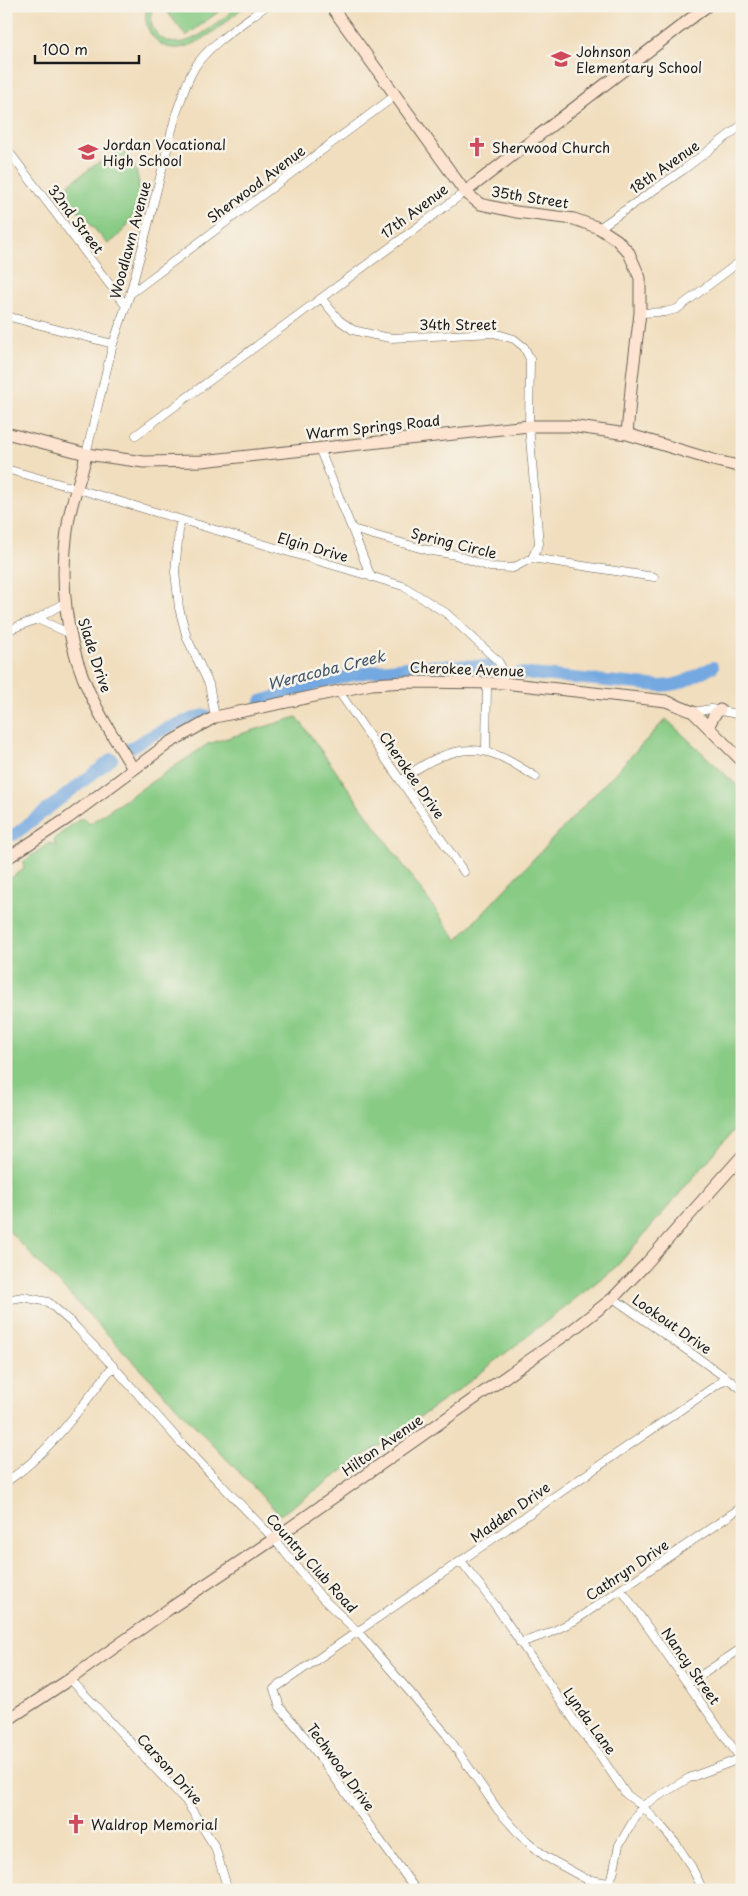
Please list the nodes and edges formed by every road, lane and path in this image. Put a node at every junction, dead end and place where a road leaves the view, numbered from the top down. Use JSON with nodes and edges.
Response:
{"nodes":[{"id":1,"x":266,"y":6,"type":"edge"},
{"id":2,"x":331,"y":6,"type":"edge"},
{"id":3,"x":707,"y":6,"type":"edge"},
{"id":4,"x":396,"y":95,"type":"junction"},
{"id":5,"x":742,"y":125,"type":"edge"},
{"id":6,"x":6,"y":148,"type":"edge"},
{"id":7,"x":465,"y":192,"type":"junction"},
{"id":8,"x":599,"y":228,"type":"junction"},
{"id":9,"x":742,"y":260,"type":"edge"},
{"id":10,"x":130,"y":294,"type":"junction"},
{"id":11,"x":322,"y":299,"type":"junction"},
{"id":12,"x":126,"y":306,"type":"junction"},
{"id":13,"x":640,"y":313,"type":"junction"},
{"id":14,"x":6,"y":316,"type":"edge"},
{"id":15,"x":114,"y":344,"type":"junction"},
{"id":16,"x":529,"y":426,"type":"junction"},
{"id":17,"x":6,"y":433,"type":"edge"},
{"id":18,"x":627,"y":434,"type":"junction"},
{"id":19,"x":136,"y":435,"type":"dead end"},
{"id":20,"x":319,"y":448,"type":"junction"},
{"id":21,"x":86,"y":454,"type":"junction"},
{"id":22,"x":742,"y":467,"type":"edge"},
{"id":23,"x":6,"y":469,"type":"edge"},
{"id":24,"x":78,"y":489,"type":"junction"},
{"id":25,"x":180,"y":520,"type":"junction"},
{"id":26,"x":352,"y":529,"type":"junction"},
{"id":27,"x":532,"y":558,"type":"junction"},
{"id":28,"x":654,"y":576,"type":"dead end"},
{"id":29,"x":371,"y":577,"type":"junction"},
{"id":30,"x":64,"y":604,"type":"junction"},
{"id":31,"x":37,"y":619,"type":"junction"},
{"id":32,"x":6,"y":631,"type":"edge"},
{"id":33,"x":69,"y":633,"type":"junction"},
{"id":34,"x":503,"y":683,"type":"junction"},
{"id":35,"x":487,"y":684,"type":"junction"},
{"id":36,"x":339,"y":692,"type":"junction"},
{"id":37,"x":720,"y":710,"type":"junction"},
{"id":38,"x":693,"y":712,"type":"junction"},
{"id":39,"x":742,"y":715,"type":"edge"},
{"id":40,"x":215,"y":717,"type":"junction"},
{"id":41,"x":708,"y":727,"type":"junction"},
{"id":42,"x":486,"y":751,"type":"junction"},
{"id":43,"x":742,"y":761,"type":"edge"},
{"id":44,"x":133,"y":769,"type":"junction"},
{"id":45,"x":536,"y":776,"type":"dead end"},
{"id":46,"x":401,"y":782,"type":"junction"},
{"id":47,"x":6,"y":838,"type":"edge"},
{"id":48,"x":9,"y":858,"type":"edge"},
{"id":49,"x":464,"y":872,"type":"dead end"},
{"id":50,"x":742,"y":1156,"type":"edge"},
{"id":51,"x":613,"y":1298,"type":"junction"},
{"id":52,"x":6,"y":1300,"type":"edge"},
{"id":53,"x":113,"y":1366,"type":"junction"},
{"id":54,"x":727,"y":1378,"type":"junction"},
{"id":55,"x":742,"y":1389,"type":"edge"},
{"id":56,"x":6,"y":1482,"type":"edge"},
{"id":57,"x":742,"y":1507,"type":"edge"},
{"id":58,"x":274,"y":1539,"type":"junction"},
{"id":59,"x":461,"y":1561,"type":"junction"},
{"id":60,"x":621,"y":1590,"type":"junction"},
{"id":61,"x":358,"y":1632,"type":"junction"},
{"id":62,"x":520,"y":1643,"type":"junction"},
{"id":63,"x":742,"y":1648,"type":"edge"},
{"id":64,"x":308,"y":1667,"type":"joint"},
{"id":65,"x":70,"y":1679,"type":"junction"},
{"id":66,"x":688,"y":1684,"type":"junction"},
{"id":67,"x":6,"y":1721,"type":"edge"},
{"id":68,"x":741,"y":1758,"type":"edge"},
{"id":69,"x":642,"y":1806,"type":"junction"},
{"id":70,"x":608,"y":1886,"type":"edge"},
{"id":71,"x":228,"y":1890,"type":"edge"},
{"id":72,"x":416,"y":1890,"type":"edge"},
{"id":73,"x":703,"y":1890,"type":"edge"}],
"edges":[{"from":1,"to":10,"type":"street","name":"Woodlawn Avenue"},
{"from":2,"to":4,"type":"street","name":"35th Street"},
{"from":3,"to":7,"type":"street","name":"17th Avenue"},
{"from":4,"to":7,"type":"street","name":"35th Street"},
{"from":4,"to":10,"type":"street","name":"Sherwood Avenue"},
{"from":5,"to":8,"type":"street","name":"18th Avenue"},
{"from":6,"to":12,"type":"street","name":"32nd Street"},
{"from":7,"to":8,"type":"street","name":"35th Street"},
{"from":7,"to":11,"type":"street","name":"17th Avenue"},
{"from":8,"to":13,"type":"street","name":"35th Street"},
{"from":9,"to":13,"type":"street"},
{"from":10,"to":12,"type":"street","name":"Woodlawn Avenue"},
{"from":11,"to":16,"type":"street","name":"34th Street"},
{"from":11,"to":19,"type":"street","name":"17th Avenue"},
{"from":12,"to":15,"type":"street","name":"Woodlawn Avenue"},
{"from":13,"to":18,"type":"street","name":"35th Street"},
{"from":14,"to":15,"type":"street"},
{"from":15,"to":21,"type":"street","name":"Woodlawn Avenue"},
{"from":16,"to":18,"type":"street","name":"Warm Springs Road"},
{"from":16,"to":20,"type":"street","name":"Warm Springs Road"},
{"from":16,"to":27,"type":"street"},
{"from":17,"to":21,"type":"street","name":"Warm Springs Road"},
{"from":18,"to":22,"type":"street","name":"Warm Springs Road"},
{"from":20,"to":21,"type":"street","name":"Warm Springs Road"},
{"from":20,"to":26,"type":"street"},
{"from":21,"to":24,"type":"street","name":"Slade Drive"},
{"from":23,"to":24,"type":"street","name":"Elgin Drive"},
{"from":24,"to":25,"type":"street","name":"Elgin Drive"},
{"from":24,"to":30,"type":"street","name":"Slade Drive"},
{"from":25,"to":29,"type":"street","name":"Elgin Drive"},
{"from":25,"to":40,"type":"street"},
{"from":26,"to":27,"type":"street","name":"Spring Circle"},
{"from":26,"to":29,"type":"street"},
{"from":27,"to":28,"type":"street"},
{"from":29,"to":34,"type":"street","name":"Elgin Drive"},
{"from":30,"to":31,"type":"street"},
{"from":30,"to":33,"type":"street","name":"Slade Drive"},
{"from":31,"to":32,"type":"street"},
{"from":31,"to":33,"type":"street"},
{"from":33,"to":44,"type":"street","name":"Slade Drive"},
{"from":34,"to":35,"type":"street","name":"Cherokee Avenue"},
{"from":34,"to":38,"type":"street","name":"Cherokee Avenue"},
{"from":35,"to":36,"type":"street","name":"Cherokee Avenue"},
{"from":35,"to":42,"type":"street"},
{"from":36,"to":40,"type":"street","name":"Cherokee Avenue"},
{"from":36,"to":46,"type":"street","name":"Cherokee Drive"},
{"from":37,"to":38,"type":"street"},
{"from":37,"to":39,"type":"street"},
{"from":37,"to":41,"type":"street"},
{"from":38,"to":41,"type":"street","name":"Cherokee Avenue"},
{"from":40,"to":44,"type":"street","name":"Cherokee Avenue"},
{"from":41,"to":43,"type":"street","name":"Cherokee Avenue"},
{"from":42,"to":45,"type":"street"},
{"from":42,"to":46,"type":"street"},
{"from":44,"to":48,"type":"street","name":"Cherokee Avenue"},
{"from":46,"to":49,"type":"street","name":"Cherokee Drive"},
{"from":47,"to":48,"type":"street"},
{"from":50,"to":51,"type":"street","name":"Hilton Avenue"},
{"from":51,"to":54,"type":"street","name":"Lookout Drive"},
{"from":51,"to":58,"type":"street","name":"Hilton Avenue"},
{"from":52,"to":53,"type":"street","name":"Country Club Road"},
{"from":53,"to":56,"type":"street"},
{"from":53,"to":58,"type":"street","name":"Country Club Road"},
{"from":54,"to":55,"type":"street","name":"Lookout Drive"},
{"from":54,"to":59,"type":"street","name":"Madden Drive"},
{"from":57,"to":60,"type":"street","name":"Cathryn Drive"},
{"from":58,"to":61,"type":"street","name":"Country Club Road"},
{"from":58,"to":65,"type":"street","name":"Hilton Avenue"},
{"from":59,"to":61,"type":"street","name":"Madden Drive"},
{"from":59,"to":62,"type":"street","name":"Lynda Lane"},
{"from":60,"to":62,"type":"street","name":"Cathryn Drive"},
{"from":60,"to":66,"type":"street","name":"Nancy Street"},
{"from":61,"to":64,"type":"street","name":"Madden Drive"},
{"from":61,"to":70,"type":"street","name":"Country Club Road"},
{"from":62,"to":69,"type":"street","name":"Lynda Lane"},
{"from":63,"to":66,"type":"street"},
{"from":64,"to":72,"type":"street","name":"Techwood Drive"},
{"from":65,"to":67,"type":"street","name":"Hilton Avenue"},
{"from":65,"to":71,"type":"street","name":"Carson Drive"},
{"from":66,"to":68,"type":"street","name":"Nancy Street"},
{"from":68,"to":69,"type":"street"},
{"from":69,"to":70,"type":"street"},
{"from":69,"to":73,"type":"street","name":"Lynda Lane"}]}
